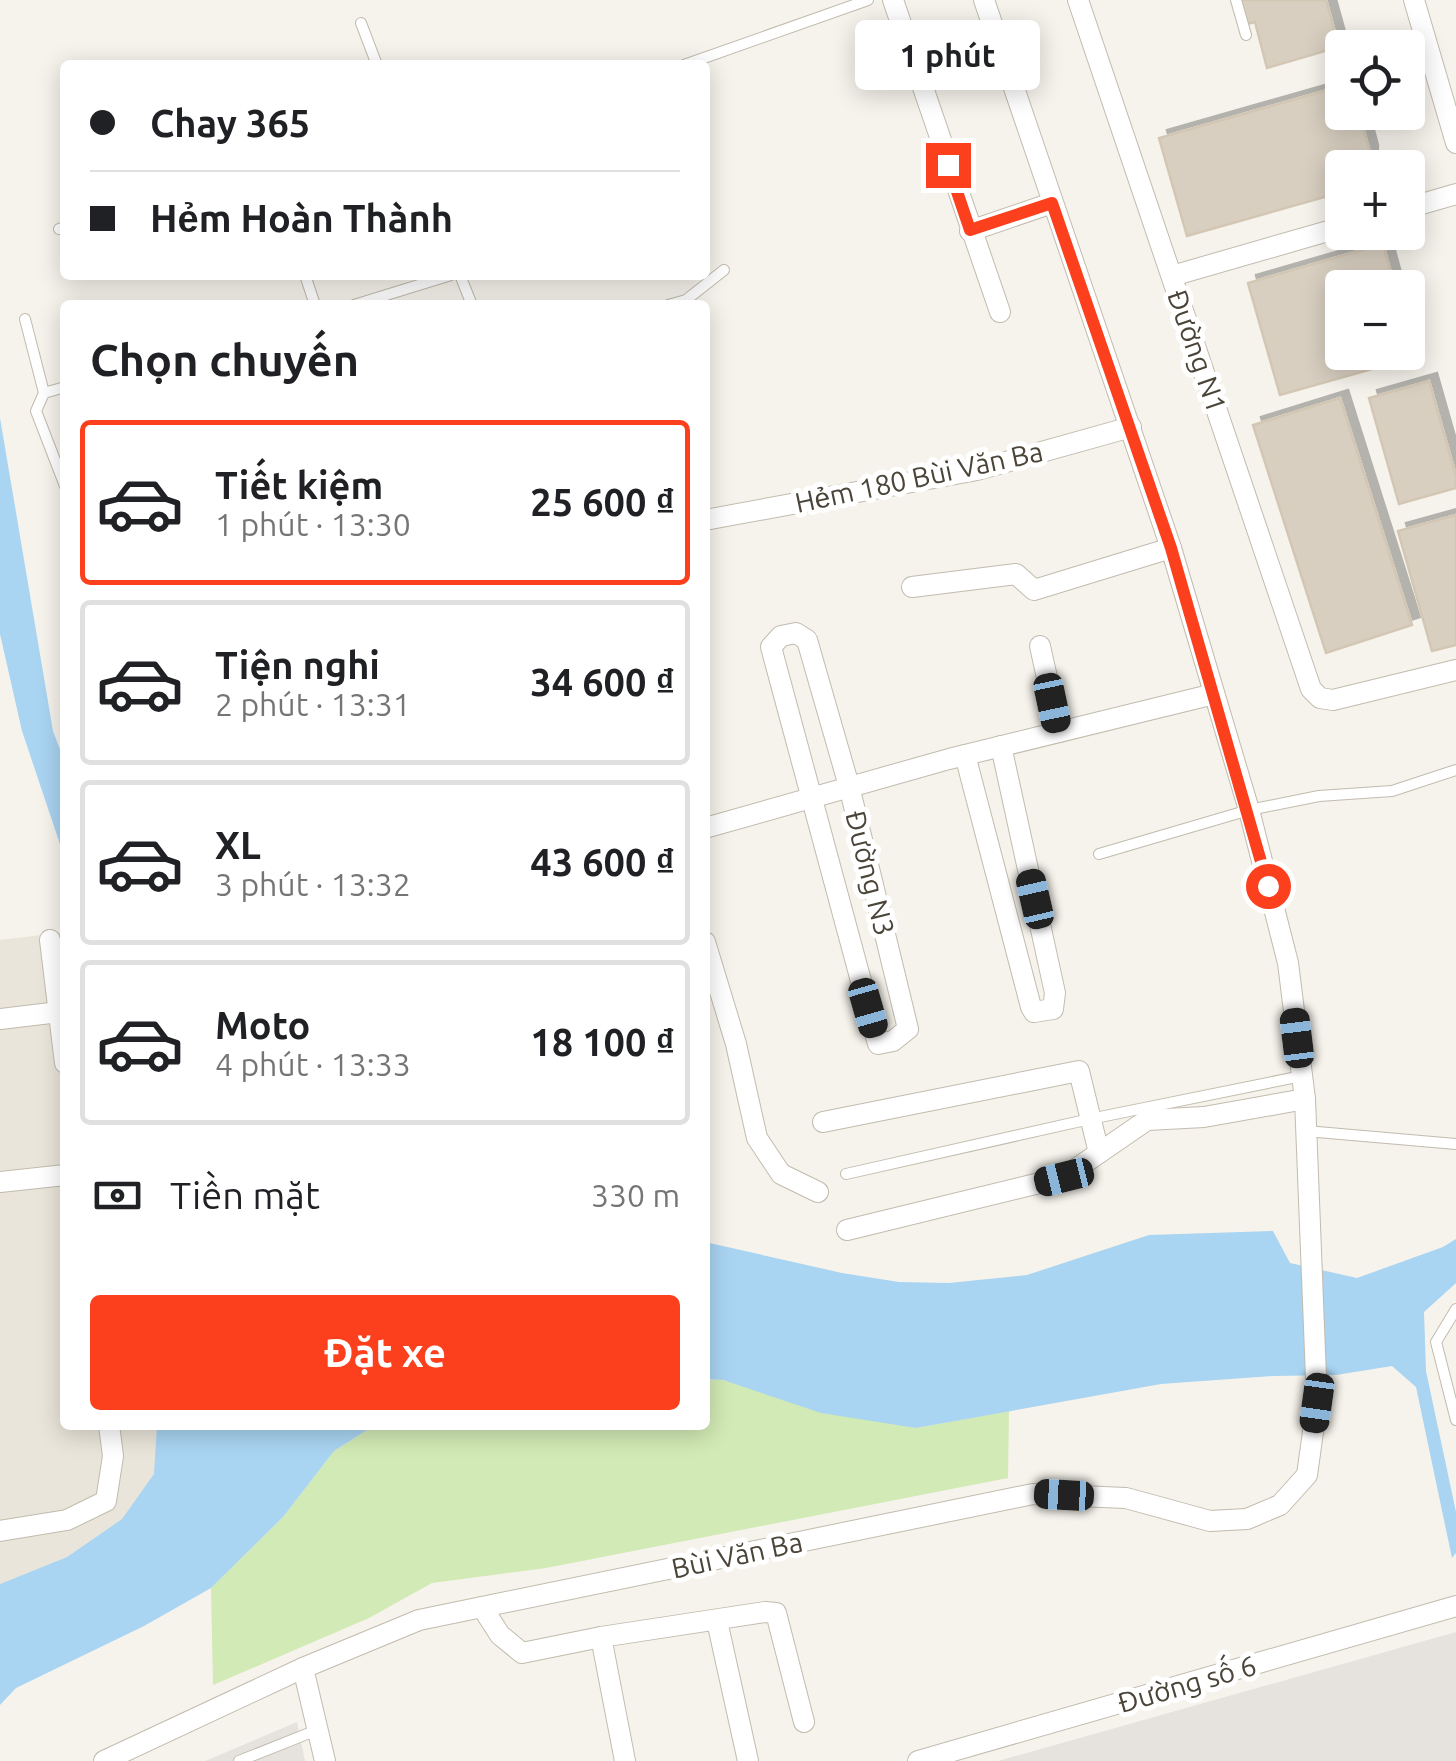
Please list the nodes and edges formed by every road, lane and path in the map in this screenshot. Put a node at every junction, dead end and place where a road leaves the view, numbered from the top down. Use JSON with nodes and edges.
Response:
{"nodes":[{"id":1,"x":868,"y":0,"type":"edge"},
{"id":2,"x":893,"y":0,"type":"edge"},
{"id":3,"x":984,"y":0,"type":"edge"},
{"id":4,"x":1078,"y":0,"type":"edge"},
{"id":5,"x":1236,"y":0,"type":"edge"},
{"id":6,"x":1414,"y":0,"type":"edge"},
{"id":7,"x":361,"y":23,"type":"dead end"},
{"id":8,"x":1246,"y":35,"type":"dead end"},
{"id":9,"x":375,"y":60,"type":"edge"},
{"id":10,"x":698,"y":60,"type":"edge"},
{"id":11,"x":1456,"y":143,"type":"edge"},
{"id":12,"x":1456,"y":194,"type":"edge"},
{"id":13,"x":1052,"y":203,"type":"junction"},
{"id":14,"x":1425,"y":203,"type":"edge"},
{"id":15,"x":970,"y":230,"type":"junction"},
{"id":16,"x":1325,"y":231,"type":"edge"},
{"id":17,"x":724,"y":270,"type":"dead end"},
{"id":18,"x":1172,"y":276,"type":"junction"},
{"id":19,"x":435,"y":280,"type":"edge"},
{"id":20,"x":370,"y":300,"type":"edge"},
{"id":21,"x":686,"y":300,"type":"edge"},
{"id":22,"x":1000,"y":312,"type":"dead end"},
{"id":23,"x":24,"y":319,"type":"dead end"},
{"id":24,"x":60,"y":388,"type":"edge"},
{"id":25,"x":44,"y":393,"type":"junction"},
{"id":26,"x":1131,"y":426,"type":"junction"},
{"id":27,"x":60,"y":473,"type":"edge"},
{"id":28,"x":710,"y":519,"type":"edge"},
{"id":29,"x":1171,"y":548,"type":"junction"},
{"id":30,"x":912,"y":586,"type":"dead end"},
{"id":31,"x":1040,"y":646,"type":"dead end"},
{"id":32,"x":1456,"y":670,"type":"edge"},
{"id":33,"x":1214,"y":694,"type":"junction"},
{"id":34,"x":1058,"y":732,"type":"junction"},
{"id":35,"x":1001,"y":746,"type":"junction"},
{"id":36,"x":965,"y":754,"type":"junction"},
{"id":37,"x":1456,"y":770,"type":"edge"},
{"id":38,"x":849,"y":786,"type":"junction"},
{"id":39,"x":810,"y":798,"type":"junction"},
{"id":40,"x":1249,"y":810,"type":"junction"},
{"id":41,"x":710,"y":827,"type":"edge"},
{"id":42,"x":1099,"y":854,"type":"dead end"},
{"id":43,"x":50,"y":940,"type":"dead end"},
{"id":44,"x":710,"y":958,"type":"edge"},
{"id":45,"x":59,"y":1012,"type":"junction"},
{"id":46,"x":0,"y":1019,"type":"edge"},
{"id":47,"x":60,"y":1020,"type":"edge"},
{"id":48,"x":1302,"y":1076,"type":"junction"},
{"id":49,"x":1304,"y":1098,"type":"junction"},
{"id":50,"x":1090,"y":1119,"type":"junction"},
{"id":51,"x":823,"y":1122,"type":"dead end"},
{"id":52,"x":1306,"y":1131,"type":"junction"},
{"id":53,"x":1456,"y":1144,"type":"edge"},
{"id":54,"x":1099,"y":1153,"type":"junction"},
{"id":55,"x":846,"y":1174,"type":"dead end"},
{"id":56,"x":60,"y":1176,"type":"edge"},
{"id":57,"x":0,"y":1182,"type":"edge"},
{"id":58,"x":818,"y":1192,"type":"dead end"},
{"id":59,"x":848,"y":1230,"type":"dead end"},
{"id":60,"x":1456,"y":1309,"type":"edge"},
{"id":61,"x":1456,"y":1420,"type":"edge"},
{"id":62,"x":110,"y":1430,"type":"edge"},
{"id":63,"x":0,"y":1531,"type":"edge"},
{"id":64,"x":1456,"y":1606,"type":"edge"},
{"id":65,"x":482,"y":1607,"type":"junction"},
{"id":66,"x":717,"y":1621,"type":"junction"},
{"id":67,"x":601,"y":1637,"type":"junction"},
{"id":68,"x":303,"y":1668,"type":"junction"},
{"id":69,"x":804,"y":1722,"type":"dead end"},
{"id":70,"x":318,"y":1730,"type":"junction"},
{"id":71,"x":104,"y":1761,"type":"edge"},
{"id":72,"x":239,"y":1761,"type":"edge"},
{"id":73,"x":325,"y":1761,"type":"edge"},
{"id":74,"x":625,"y":1761,"type":"edge"},
{"id":75,"x":748,"y":1761,"type":"edge"},
{"id":76,"x":918,"y":1761,"type":"edge"}],
"edges":[{"from":1,"to":10,"type":"lane"},
{"from":2,"to":15,"type":"street"},
{"from":3,"to":13,"type":"street"},
{"from":4,"to":18,"type":"street","name":"Đường N1"},
{"from":5,"to":8,"type":"lane"},
{"from":6,"to":11,"type":"street"},
{"from":7,"to":9,"type":"lane"},
{"from":12,"to":14,"type":"street"},
{"from":13,"to":15,"type":"street"},
{"from":13,"to":26,"type":"street"},
{"from":15,"to":22,"type":"street"},
{"from":16,"to":18,"type":"street"},
{"from":17,"to":21,"type":"lane"},
{"from":18,"to":32,"type":"street","name":"Đường N1"},
{"from":19,"to":20,"type":"lane"},
{"from":23,"to":25,"type":"lane"},
{"from":24,"to":25,"type":"lane"},
{"from":25,"to":27,"type":"lane"},
{"from":26,"to":28,"type":"street","name":"Hẻm 180 Bùi Văn Ba"},
{"from":26,"to":29,"type":"street"},
{"from":29,"to":30,"type":"street"},
{"from":29,"to":33,"type":"street"},
{"from":31,"to":34,"type":"street"},
{"from":33,"to":34,"type":"street"},
{"from":33,"to":40,"type":"street"},
{"from":34,"to":35,"type":"street"},
{"from":35,"to":36,"type":"street"},
{"from":35,"to":36,"type":"street"},
{"from":36,"to":38,"type":"street"},
{"from":37,"to":40,"type":"lane"},
{"from":38,"to":39,"type":"street"},
{"from":38,"to":39,"type":"street"},
{"from":38,"to":39,"type":"street","name":"Đường N3"},
{"from":39,"to":41,"type":"street"},
{"from":40,"to":42,"type":"lane"},
{"from":40,"to":48,"type":"street"},
{"from":43,"to":45,"type":"street"},
{"from":44,"to":58,"type":"street"},
{"from":45,"to":46,"type":"street"},
{"from":45,"to":47,"type":"street"},
{"from":48,"to":49,"type":"street"},
{"from":48,"to":50,"type":"lane"},
{"from":49,"to":52,"type":"street"},
{"from":49,"to":54,"type":"street"},
{"from":50,"to":51,"type":"street"},
{"from":50,"to":54,"type":"street"},
{"from":50,"to":55,"type":"lane"},
{"from":52,"to":53,"type":"lane"},
{"from":52,"to":65,"type":"street","name":"Bùi Văn Ba"},
{"from":54,"to":59,"type":"street"},
{"from":56,"to":57,"type":"street"},
{"from":60,"to":61,"type":"lane"},
{"from":62,"to":63,"type":"street"},
{"from":64,"to":76,"type":"street","name":"Đường số 6"},
{"from":65,"to":67,"type":"street"},
{"from":65,"to":68,"type":"street","name":"Bùi Văn Ba"},
{"from":66,"to":67,"type":"street"},
{"from":66,"to":69,"type":"street"},
{"from":66,"to":75,"type":"street"},
{"from":67,"to":74,"type":"street"},
{"from":68,"to":70,"type":"street"},
{"from":68,"to":71,"type":"street","name":"Bùi Văn Ba"},
{"from":70,"to":72,"type":"lane"},
{"from":70,"to":73,"type":"street"}]}
